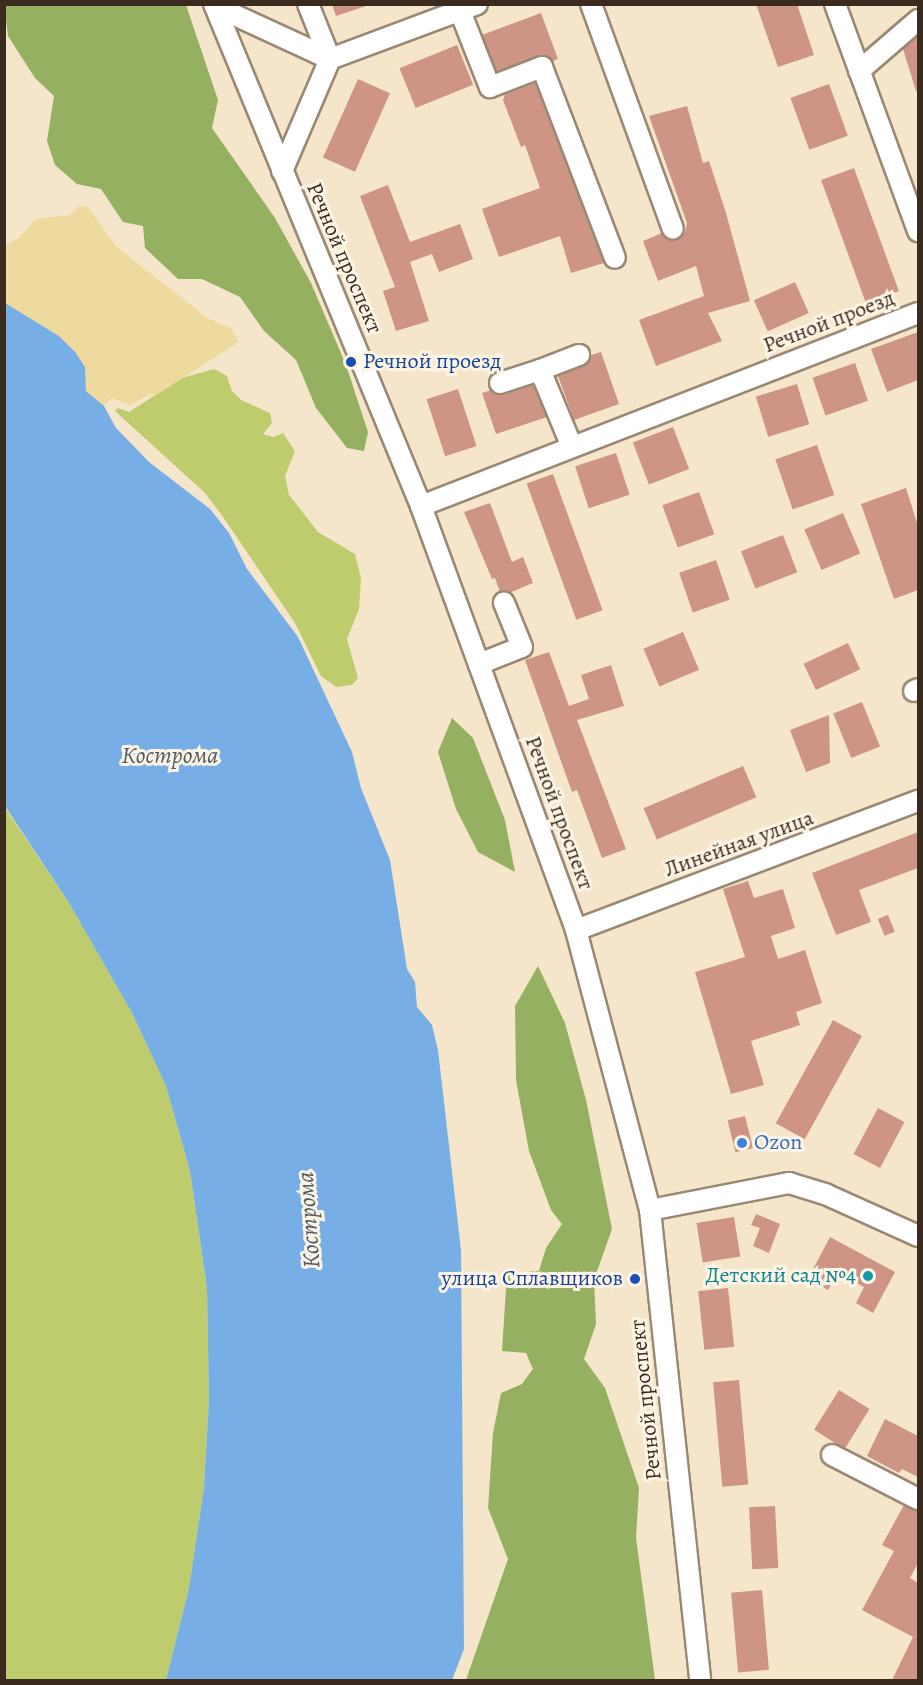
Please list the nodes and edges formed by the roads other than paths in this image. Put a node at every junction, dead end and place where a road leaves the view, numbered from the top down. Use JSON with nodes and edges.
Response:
{"nodes":[{"id":1,"x":308,"y":4,"type":"edge"},
{"id":2,"x":591,"y":4,"type":"edge"},
{"id":3,"x":835,"y":4,"type":"edge"},
{"id":4,"x":214,"y":5,"type":"edge"},
{"id":5,"x":468,"y":8,"type":"edge"},
{"id":6,"x":918,"y":20,"type":"edge"},
{"id":7,"x":330,"y":59,"type":"junction"},
{"id":8,"x":859,"y":71,"type":"junction"},
{"id":9,"x":282,"y":171,"type":"junction"},
{"id":10,"x":673,"y":229,"type":"dead end"},
{"id":11,"x":918,"y":231,"type":"edge"},
{"id":12,"x":615,"y":258,"type":"dead end"},
{"id":13,"x":918,"y":313,"type":"edge"},
{"id":14,"x":579,"y":355,"type":"dead end"},
{"id":15,"x":540,"y":370,"type":"junction"},
{"id":16,"x":500,"y":383,"type":"dead end"},
{"id":17,"x":572,"y":447,"type":"junction"},
{"id":18,"x":421,"y":506,"type":"junction"},
{"id":19,"x":504,"y":603,"type":"dead end"},
{"id":20,"x":479,"y":664,"type":"junction"},
{"id":21,"x":918,"y":801,"type":"edge"},
{"id":22,"x":576,"y":930,"type":"junction"},
{"id":23,"x":650,"y":1210,"type":"junction"},
{"id":24,"x":918,"y":1236,"type":"edge"},
{"id":25,"x":832,"y":1455,"type":"dead end"},
{"id":26,"x":918,"y":1499,"type":"edge"},
{"id":27,"x":700,"y":1680,"type":"edge"}],
"edges":[{"from":1,"to":7,"type":"street"},
{"from":2,"to":10,"type":"street"},
{"from":3,"to":8,"type":"street"},
{"from":4,"to":7,"type":"street"},
{"from":4,"to":9,"type":"street","name":"Речной проспект"},
{"from":5,"to":7,"type":"street"},
{"from":5,"to":12,"type":"street"},
{"from":6,"to":8,"type":"street"},
{"from":7,"to":9,"type":"street"},
{"from":8,"to":11,"type":"street"},
{"from":9,"to":18,"type":"street","name":"Речной проспект"},
{"from":13,"to":17,"type":"street","name":"Речной проезд"},
{"from":14,"to":15,"type":"street"},
{"from":15,"to":16,"type":"street"},
{"from":15,"to":17,"type":"street"},
{"from":17,"to":18,"type":"street","name":"Речной проезд"},
{"from":18,"to":20,"type":"street","name":"Речной проспект"},
{"from":19,"to":20,"type":"street"},
{"from":20,"to":22,"type":"street","name":"Речной проспект"},
{"from":21,"to":22,"type":"street","name":"Линейная улица"},
{"from":22,"to":23,"type":"street","name":"Речной проспект"},
{"from":23,"to":24,"type":"street"},
{"from":23,"to":27,"type":"street","name":"Речной проспект"},
{"from":25,"to":26,"type":"street"}]}
